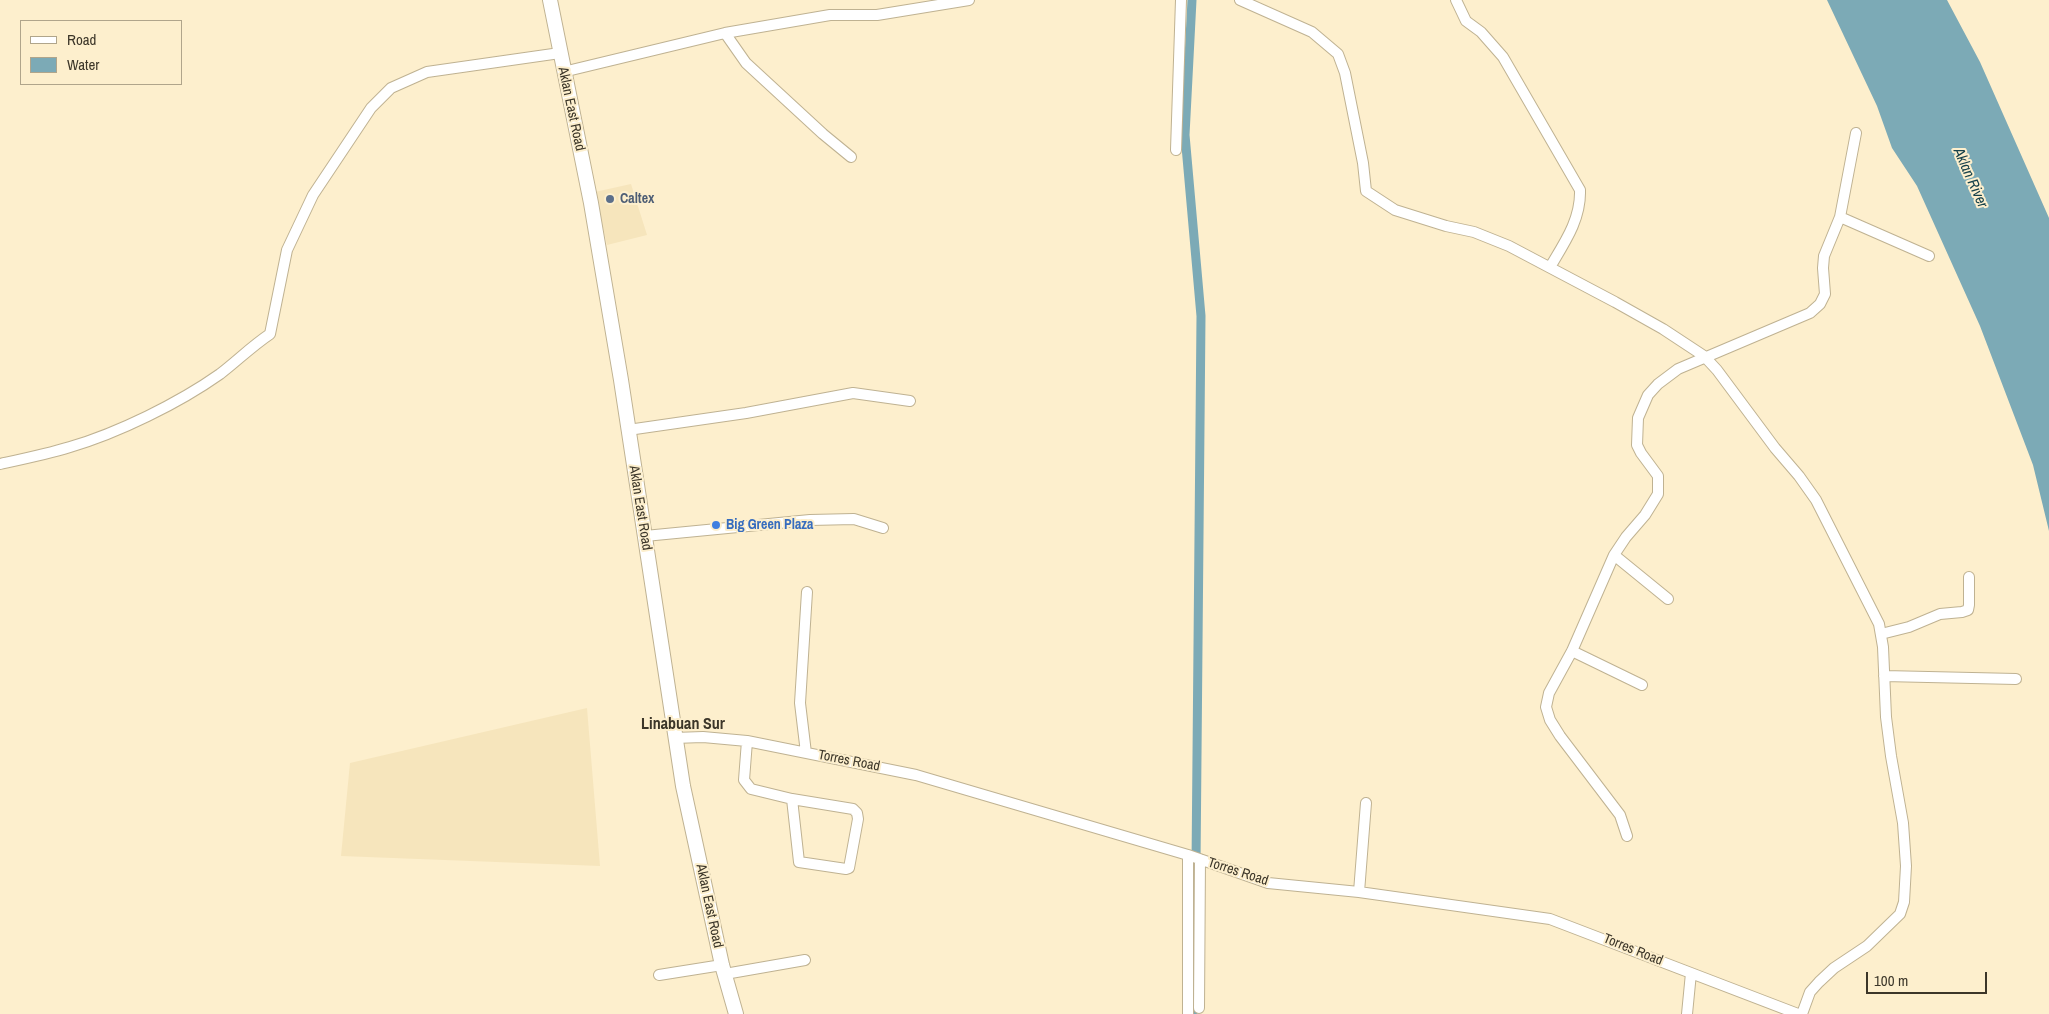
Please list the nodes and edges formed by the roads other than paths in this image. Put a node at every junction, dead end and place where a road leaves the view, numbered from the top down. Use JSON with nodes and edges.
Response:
{"nodes":[{"id":1,"x":550,"y":0,"type":"edge"},
{"id":2,"x":969,"y":0,"type":"edge"},
{"id":3,"x":1181,"y":0,"type":"edge"},
{"id":4,"x":1240,"y":0,"type":"edge"},
{"id":5,"x":1456,"y":0,"type":"edge"},
{"id":6,"x":725,"y":33,"type":"junction"},
{"id":7,"x":560,"y":52,"type":"junction"},
{"id":8,"x":563,"y":72,"type":"junction"},
{"id":9,"x":1856,"y":133,"type":"dead end"},
{"id":10,"x":1176,"y":150,"type":"dead end"},
{"id":11,"x":851,"y":157,"type":"dead end"},
{"id":12,"x":1840,"y":218,"type":"junction"},
{"id":13,"x":1929,"y":256,"type":"dead end"},
{"id":14,"x":1550,"y":267,"type":"junction"},
{"id":15,"x":1704,"y":356,"type":"junction"},
{"id":16,"x":910,"y":401,"type":"dead end"},
{"id":17,"x":628,"y":430,"type":"junction"},
{"id":18,"x":0,"y":464,"type":"edge"},
{"id":19,"x":883,"y":528,"type":"dead end"},
{"id":20,"x":645,"y":536,"type":"junction"},
{"id":21,"x":1614,"y":555,"type":"junction"},
{"id":22,"x":1969,"y":577,"type":"dead end"},
{"id":23,"x":807,"y":592,"type":"dead end"},
{"id":24,"x":1668,"y":599,"type":"dead end"},
{"id":25,"x":1881,"y":634,"type":"junction"},
{"id":26,"x":1572,"y":651,"type":"junction"},
{"id":27,"x":1884,"y":676,"type":"junction"},
{"id":28,"x":2016,"y":679,"type":"dead end"},
{"id":29,"x":1642,"y":685,"type":"dead end"},
{"id":30,"x":674,"y":738,"type":"junction"},
{"id":31,"x":746,"y":741,"type":"junction"},
{"id":32,"x":806,"y":753,"type":"junction"},
{"id":33,"x":792,"y":799,"type":"junction"},
{"id":34,"x":1366,"y":803,"type":"dead end"},
{"id":35,"x":1627,"y":836,"type":"dead end"},
{"id":36,"x":1195,"y":857,"type":"junction"},
{"id":37,"x":1359,"y":892,"type":"junction"},
{"id":38,"x":805,"y":960,"type":"dead end"},
{"id":39,"x":724,"y":969,"type":"junction"},
{"id":40,"x":1691,"y":973,"type":"junction"},
{"id":41,"x":660,"y":975,"type":"dead end"},
{"id":42,"x":1199,"y":1008,"type":"dead end"},
{"id":43,"x":736,"y":1014,"type":"edge"},
{"id":44,"x":1188,"y":1014,"type":"edge"},
{"id":45,"x":1687,"y":1014,"type":"edge"},
{"id":46,"x":1798,"y":1014,"type":"edge"},
{"id":47,"x":1802,"y":1014,"type":"edge"}],
"edges":[{"from":1,"to":7,"type":"main road","name":"Aklan East Road"},
{"from":2,"to":6,"type":"street"},
{"from":3,"to":10,"type":"street"},
{"from":4,"to":14,"type":"street"},
{"from":5,"to":14,"type":"street"},
{"from":6,"to":8,"type":"street"},
{"from":6,"to":11,"type":"street"},
{"from":7,"to":8,"type":"main road","name":"Aklan East Road"},
{"from":7,"to":18,"type":"street"},
{"from":8,"to":17,"type":"main road","name":"Aklan East Road"},
{"from":9,"to":12,"type":"street"},
{"from":12,"to":13,"type":"street"},
{"from":12,"to":15,"type":"street"},
{"from":14,"to":15,"type":"street"},
{"from":15,"to":21,"type":"street"},
{"from":15,"to":25,"type":"street"},
{"from":16,"to":17,"type":"street"},
{"from":17,"to":20,"type":"main road","name":"Aklan East Road"},
{"from":19,"to":20,"type":"street"},
{"from":20,"to":30,"type":"main road","name":"Aklan East Road"},
{"from":21,"to":24,"type":"street"},
{"from":21,"to":26,"type":"street"},
{"from":22,"to":25,"type":"street"},
{"from":23,"to":32,"type":"street"},
{"from":25,"to":27,"type":"street"},
{"from":26,"to":29,"type":"street"},
{"from":26,"to":35,"type":"street"},
{"from":27,"to":28,"type":"street"},
{"from":27,"to":47,"type":"street"},
{"from":30,"to":31,"type":"street","name":"Torres Road"},
{"from":30,"to":39,"type":"main road","name":"Aklan East Road"},
{"from":31,"to":32,"type":"street","name":"Torres Road"},
{"from":31,"to":33,"type":"street"},
{"from":32,"to":36,"type":"street","name":"Torres Road"},
{"from":33,"to":33,"type":"street"},
{"from":34,"to":37,"type":"street"},
{"from":36,"to":37,"type":"street","name":"Torres Road"},
{"from":36,"to":42,"type":"street"},
{"from":36,"to":44,"type":"street"},
{"from":37,"to":40,"type":"street","name":"Torres Road"},
{"from":38,"to":39,"type":"street"},
{"from":39,"to":41,"type":"street"},
{"from":39,"to":43,"type":"main road","name":"Aklan East Road"},
{"from":40,"to":45,"type":"street"},
{"from":40,"to":46,"type":"street","name":"Torres Road"}]}
